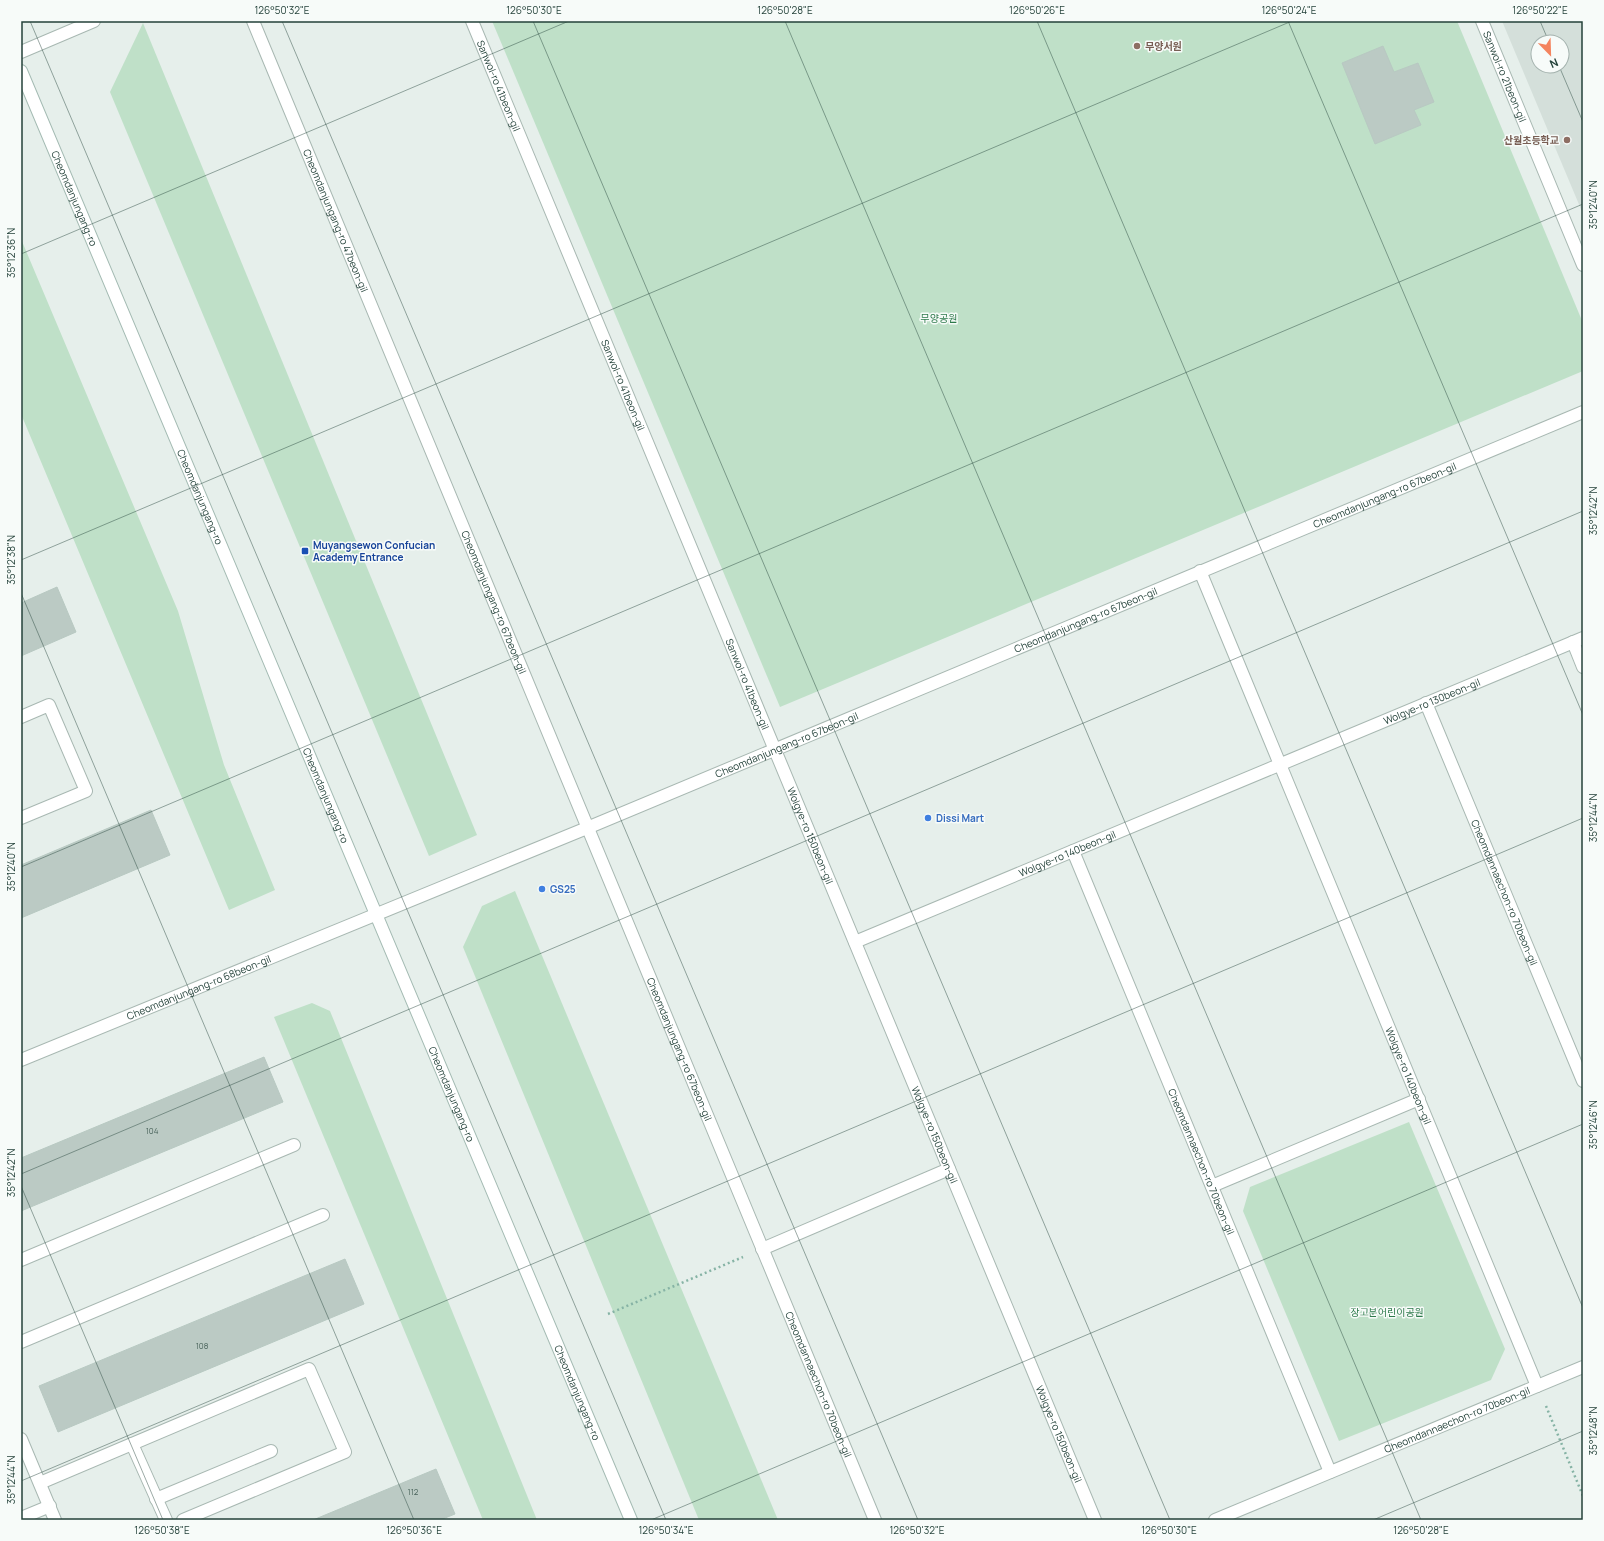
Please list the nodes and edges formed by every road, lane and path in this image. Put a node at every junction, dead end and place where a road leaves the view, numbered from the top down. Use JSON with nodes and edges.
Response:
{"nodes":[{"id":1,"x":94,"y":21,"type":"edge"},
{"id":2,"x":253,"y":21,"type":"edge"},
{"id":3,"x":472,"y":21,"type":"edge"},
{"id":4,"x":1482,"y":21,"type":"edge"},
{"id":5,"x":21,"y":52,"type":"edge"},
{"id":6,"x":21,"y":71,"type":"edge"},
{"id":7,"x":1583,"y":265,"type":"edge"},
{"id":8,"x":1583,"y":412,"type":"edge"},
{"id":9,"x":418,"y":420,"type":"joint"},
{"id":10,"x":1200,"y":571,"type":"junction"},
{"id":11,"x":1578,"y":640,"type":"edge"},
{"id":12,"x":1583,"y":667,"type":"edge"},
{"id":13,"x":1426,"y":703,"type":"junction"},
{"id":14,"x":21,"y":717,"type":"edge"},
{"id":15,"x":774,"y":749,"type":"junction"},
{"id":16,"x":1280,"y":764,"type":"junction"},
{"id":17,"x":21,"y":818,"type":"edge"},
{"id":18,"x":587,"y":828,"type":"junction"},
{"id":19,"x":1073,"y":850,"type":"junction"},
{"id":20,"x":376,"y":915,"type":"junction"},
{"id":21,"x":855,"y":942,"type":"junction"},
{"id":22,"x":21,"y":1060,"type":"edge"},
{"id":23,"x":1583,"y":1081,"type":"edge"},
{"id":24,"x":1419,"y":1099,"type":"junction"},
{"id":25,"x":294,"y":1145,"type":"dead end"},
{"id":26,"x":949,"y":1169,"type":"junction"},
{"id":27,"x":1212,"y":1186,"type":"junction"},
{"id":28,"x":323,"y":1215,"type":"dead end"},
{"id":29,"x":762,"y":1249,"type":"junction"},
{"id":30,"x":21,"y":1260,"type":"edge"},
{"id":31,"x":608,"y":1314,"type":"dead end"},
{"id":32,"x":21,"y":1342,"type":"edge"},
{"id":33,"x":1583,"y":1367,"type":"edge"},
{"id":34,"x":1538,"y":1386,"type":"junction"},
{"id":35,"x":21,"y":1439,"type":"edge"},
{"id":36,"x":132,"y":1444,"type":"junction"},
{"id":37,"x":271,"y":1451,"type":"dead end"},
{"id":38,"x":1330,"y":1472,"type":"junction"},
{"id":39,"x":40,"y":1483,"type":"junction"},
{"id":40,"x":1583,"y":1496,"type":"edge"},
{"id":41,"x":156,"y":1499,"type":"junction"},
{"id":42,"x":50,"y":1506,"type":"junction"},
{"id":43,"x":21,"y":1518,"type":"edge"},
{"id":44,"x":55,"y":1520,"type":"edge"},
{"id":45,"x":166,"y":1520,"type":"edge"},
{"id":46,"x":183,"y":1520,"type":"edge"},
{"id":47,"x":631,"y":1520,"type":"edge"},
{"id":48,"x":875,"y":1520,"type":"edge"},
{"id":49,"x":1095,"y":1520,"type":"edge"},
{"id":50,"x":1215,"y":1520,"type":"edge"}],
"edges":[{"from":1,"to":5,"type":"street"},
{"from":2,"to":9,"type":"street","name":"Cheomdanjungang-ro 47beon-gil"},
{"from":3,"to":15,"type":"street","name":"Sanwol-ro 41beon-gil"},
{"from":4,"to":7,"type":"street","name":"Sanwol-ro 21beon-gil"},
{"from":6,"to":20,"type":"street","name":"Cheomdanjungang-ro"},
{"from":8,"to":10,"type":"street","name":"Cheomdanjungang-ro 67beon-gil"},
{"from":9,"to":18,"type":"street","name":"Cheomdanjungang-ro 67beon-gil"},
{"from":10,"to":15,"type":"street","name":"Cheomdanjungang-ro 67beon-gil"},
{"from":10,"to":16,"type":"street","name":"Wolgye-ro 140beon-gil"},
{"from":11,"to":12,"type":"street"},
{"from":11,"to":13,"type":"street","name":"Wolgye-ro 130beon-gil"},
{"from":13,"to":16,"type":"street","name":"Wolgye-ro 130beon-gil"},
{"from":13,"to":23,"type":"street","name":"Cheomdannaechon-ro 70beon-gil"},
{"from":14,"to":17,"type":"street"},
{"from":15,"to":18,"type":"street","name":"Cheomdanjungang-ro 67beon-gil"},
{"from":15,"to":21,"type":"street","name":"Wolgye-ro 150beon-gil"},
{"from":16,"to":19,"type":"street","name":"Wolgye-ro 140beon-gil"},
{"from":16,"to":24,"type":"street","name":"Wolgye-ro 140beon-gil"},
{"from":18,"to":20,"type":"street","name":"Cheomdanjungang-ro 67beon-gil"},
{"from":18,"to":29,"type":"street","name":"Cheomdanjungang-ro 67beon-gil"},
{"from":19,"to":21,"type":"street","name":"Wolgye-ro 140beon-gil"},
{"from":19,"to":27,"type":"street","name":"Cheomdannaechon-ro 70beon-gil"},
{"from":20,"to":22,"type":"street","name":"Cheomdanjungang-ro 68beon-gil"},
{"from":20,"to":47,"type":"street","name":"Cheomdanjungang-ro"},
{"from":21,"to":26,"type":"street","name":"Wolgye-ro 150beon-gil"},
{"from":24,"to":27,"type":"street"},
{"from":24,"to":34,"type":"street","name":"Wolgye-ro 140beon-gil"},
{"from":25,"to":30,"type":"street"},
{"from":26,"to":29,"type":"street"},
{"from":26,"to":49,"type":"street","name":"Wolgye-ro 150beon-gil"},
{"from":27,"to":38,"type":"street","name":"Cheomdannaechon-ro 70beon-gil"},
{"from":28,"to":32,"type":"street"},
{"from":29,"to":31,"type":"path"},
{"from":29,"to":48,"type":"street","name":"Cheomdannaechon-ro 70beon-gil"},
{"from":33,"to":34,"type":"street","name":"Cheomdannaechon-ro 70beon-gil"},
{"from":34,"to":38,"type":"street","name":"Cheomdannaechon-ro 70beon-gil"},
{"from":34,"to":40,"type":"path"},
{"from":35,"to":39,"type":"street"},
{"from":36,"to":39,"type":"street"},
{"from":36,"to":41,"type":"street"},
{"from":36,"to":46,"type":"street"},
{"from":37,"to":41,"type":"street"},
{"from":38,"to":50,"type":"street","name":"Cheomdannaechon-ro 70beon-gil"},
{"from":39,"to":42,"type":"street"},
{"from":41,"to":45,"type":"street"},
{"from":42,"to":43,"type":"street"},
{"from":42,"to":44,"type":"street"}]}
